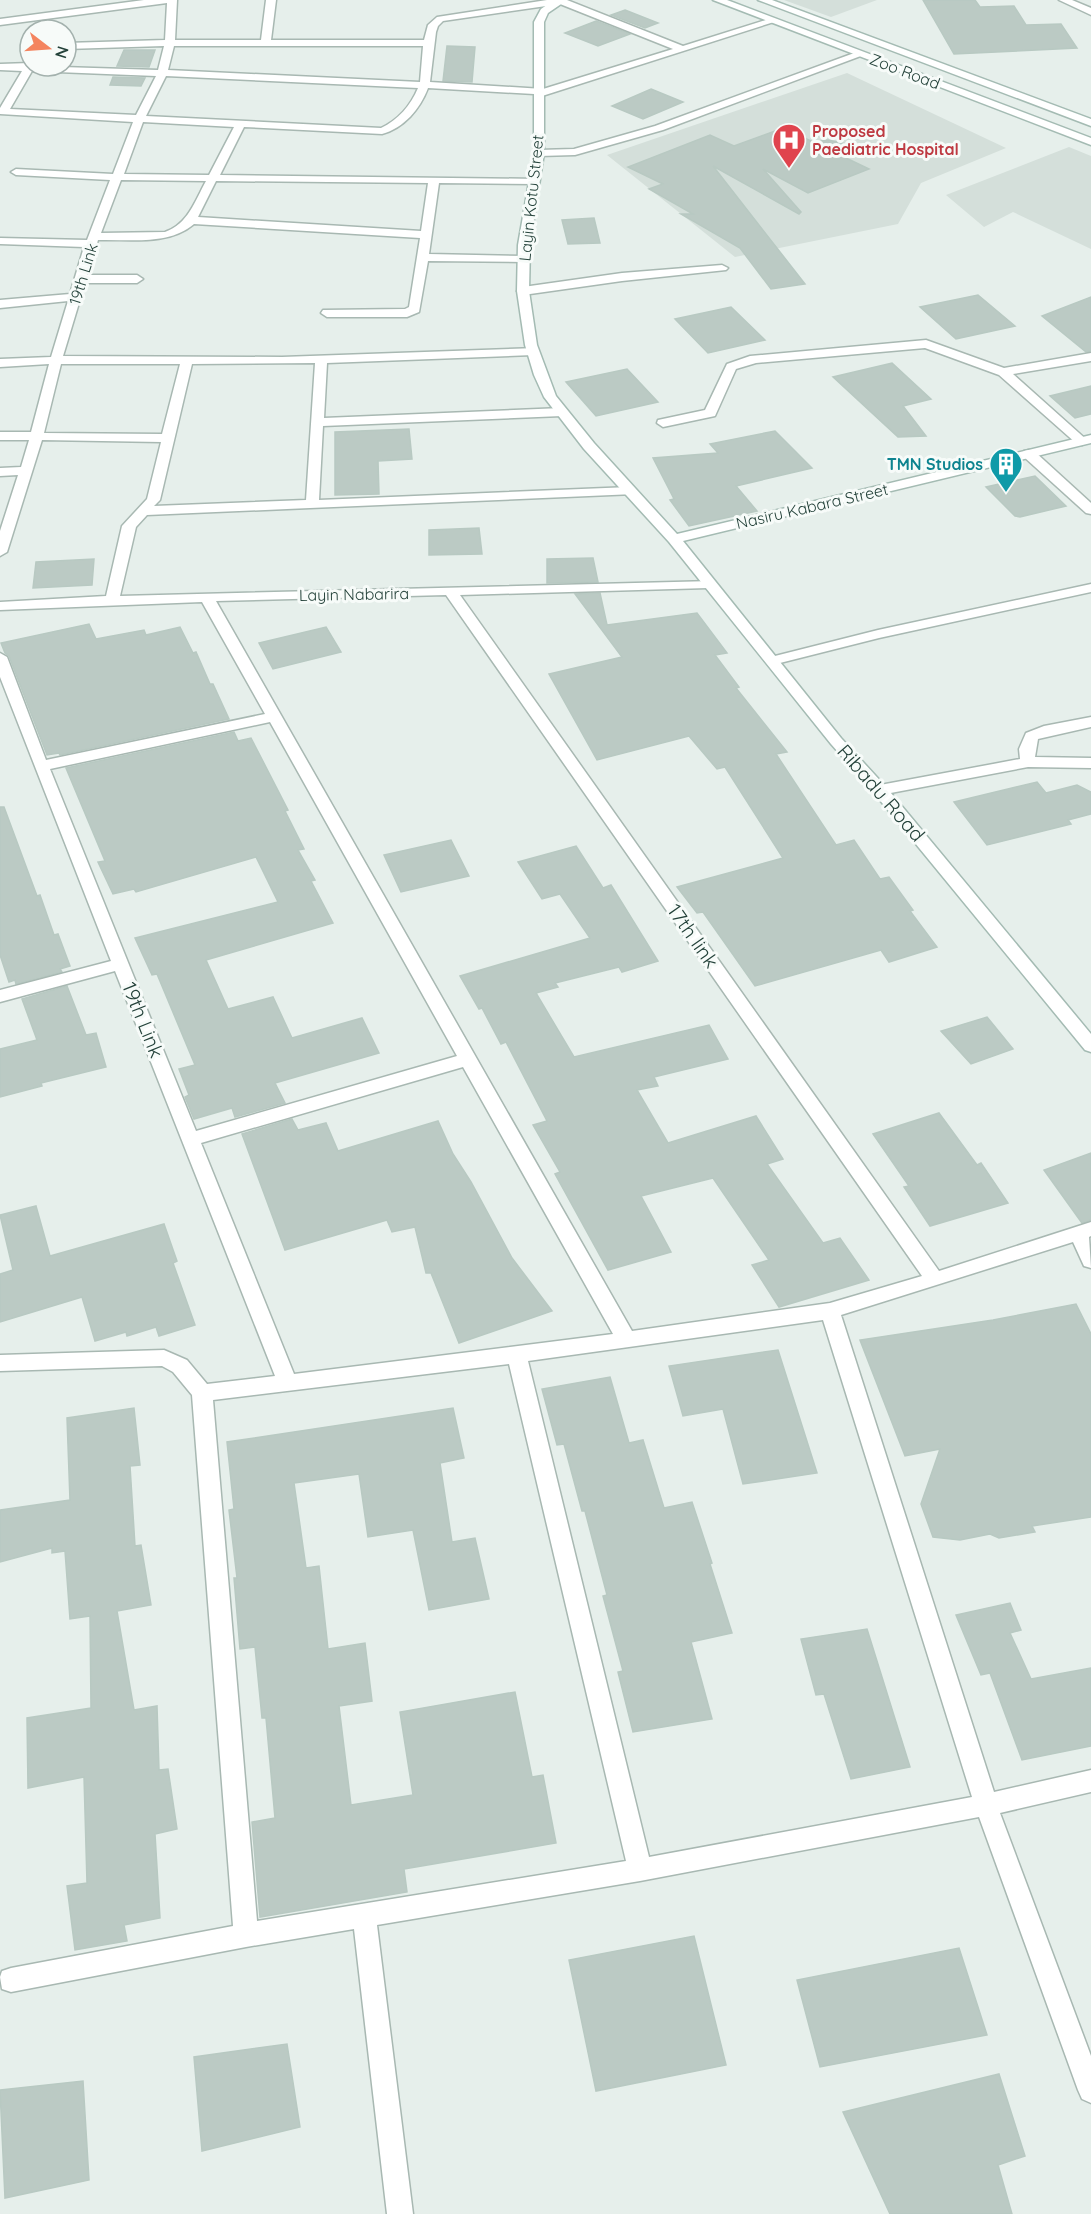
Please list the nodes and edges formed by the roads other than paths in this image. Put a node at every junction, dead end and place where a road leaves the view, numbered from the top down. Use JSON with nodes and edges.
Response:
{"nodes":[{"id":1,"x":166,"y":0,"type":"edge"},
{"id":2,"x":172,"y":0,"type":"edge"},
{"id":3,"x":271,"y":0,"type":"edge"},
{"id":4,"x":562,"y":0,"type":"edge"},
{"id":5,"x":718,"y":0,"type":"edge"},
{"id":6,"x":763,"y":0,"type":"edge"},
{"id":7,"x":1064,"y":0,"type":"edge"},
{"id":8,"x":125,"y":2,"type":"edge"},
{"id":9,"x":1091,"y":12,"type":"edge"},
{"id":10,"x":38,"y":17,"type":"joint"},
{"id":11,"x":772,"y":21,"type":"junction"},
{"id":12,"x":0,"y":22,"type":"edge"},
{"id":13,"x":170,"y":43,"type":"junction"},
{"id":14,"x":266,"y":44,"type":"junction"},
{"id":15,"x":429,"y":44,"type":"junction"},
{"id":16,"x":78,"y":46,"type":"edge"},
{"id":17,"x":682,"y":49,"type":"junction"},
{"id":18,"x":861,"y":54,"type":"junction"},
{"id":19,"x":0,"y":67,"type":"edge"},
{"id":20,"x":18,"y":67,"type":"edge"},
{"id":21,"x":78,"y":69,"type":"edge"},
{"id":22,"x":162,"y":73,"type":"junction"},
{"id":23,"x":23,"y":78,"type":"edge"},
{"id":24,"x":424,"y":85,"type":"junction"},
{"id":25,"x":539,"y":92,"type":"junction"},
{"id":26,"x":1,"y":114,"type":"edge"},
{"id":27,"x":140,"y":117,"type":"junction"},
{"id":28,"x":242,"y":123,"type":"junction"},
{"id":29,"x":1091,"y":123,"type":"edge"},
{"id":30,"x":1091,"y":142,"type":"edge"},
{"id":31,"x":539,"y":153,"type":"junction"},
{"id":32,"x":16,"y":172,"type":"dead end"},
{"id":33,"x":117,"y":177,"type":"junction"},
{"id":34,"x":213,"y":178,"type":"junction"},
{"id":35,"x":434,"y":180,"type":"junction"},
{"id":36,"x":534,"y":181,"type":"junction"},
{"id":37,"x":191,"y":220,"type":"junction"},
{"id":38,"x":425,"y":235,"type":"junction"},
{"id":39,"x":93,"y":240,"type":"junction"},
{"id":40,"x":0,"y":241,"type":"edge"},
{"id":41,"x":424,"y":257,"type":"junction"},
{"id":42,"x":524,"y":259,"type":"junction"},
{"id":43,"x":722,"y":268,"type":"dead end"},
{"id":44,"x":81,"y":279,"type":"junction"},
{"id":45,"x":137,"y":279,"type":"dead end"},
{"id":46,"x":523,"y":291,"type":"junction"},
{"id":47,"x":75,"y":297,"type":"junction"},
{"id":48,"x":0,"y":304,"type":"edge"},
{"id":49,"x":327,"y":313,"type":"dead end"},
{"id":50,"x":533,"y":351,"type":"junction"},
{"id":51,"x":1091,"y":357,"type":"edge"},
{"id":52,"x":56,"y":360,"type":"junction"},
{"id":53,"x":321,"y":360,"type":"junction"},
{"id":54,"x":0,"y":363,"type":"edge"},
{"id":55,"x":186,"y":363,"type":"junction"},
{"id":56,"x":1003,"y":372,"type":"junction"},
{"id":57,"x":562,"y":412,"type":"junction"},
{"id":58,"x":317,"y":422,"type":"junction"},
{"id":59,"x":663,"y":423,"type":"dead end"},
{"id":60,"x":0,"y":436,"type":"edge"},
{"id":61,"x":37,"y":436,"type":"junction"},
{"id":62,"x":168,"y":438,"type":"junction"},
{"id":63,"x":1086,"y":440,"type":"edge"},
{"id":64,"x":1029,"y":454,"type":"junction"},
{"id":65,"x":27,"y":470,"type":"junction"},
{"id":66,"x":0,"y":472,"type":"edge"},
{"id":67,"x":630,"y":491,"type":"junction"},
{"id":68,"x":312,"y":504,"type":"junction"},
{"id":69,"x":1091,"y":510,"type":"edge"},
{"id":70,"x":142,"y":511,"type":"junction"},
{"id":71,"x":674,"y":539,"type":"junction"},
{"id":72,"x":0,"y":552,"type":"edge"},
{"id":73,"x":708,"y":584,"type":"junction"},
{"id":74,"x":1091,"y":588,"type":"edge"},
{"id":75,"x":450,"y":592,"type":"junction"},
{"id":76,"x":207,"y":598,"type":"junction"},
{"id":77,"x":112,"y":600,"type":"junction"},
{"id":78,"x":0,"y":606,"type":"edge"},
{"id":79,"x":0,"y":657,"type":"edge"},
{"id":80,"x":772,"y":661,"type":"junction"},
{"id":81,"x":274,"y":717,"type":"junction"},
{"id":82,"x":1091,"y":722,"type":"edge"},
{"id":83,"x":1028,"y":762,"type":"junction"},
{"id":84,"x":1091,"y":763,"type":"edge"},
{"id":85,"x":41,"y":766,"type":"junction"},
{"id":86,"x":880,"y":790,"type":"junction"},
{"id":87,"x":121,"y":964,"type":"junction"},
{"id":88,"x":0,"y":996,"type":"edge"},
{"id":89,"x":1091,"y":1046,"type":"edge"},
{"id":90,"x":468,"y":1059,"type":"junction"},
{"id":91,"x":190,"y":1139,"type":"junction"},
{"id":92,"x":1085,"y":1232,"type":"edge"},
{"id":93,"x":1091,"y":1261,"type":"edge"},
{"id":94,"x":935,"y":1280,"type":"junction"},
{"id":95,"x":830,"y":1311,"type":"junction"},
{"id":96,"x":626,"y":1339,"type":"junction"},
{"id":97,"x":518,"y":1355,"type":"junction"},
{"id":98,"x":0,"y":1363,"type":"edge"},
{"id":99,"x":288,"y":1383,"type":"junction"},
{"id":100,"x":202,"y":1393,"type":"junction"},
{"id":101,"x":1091,"y":1781,"type":"edge"},
{"id":102,"x":986,"y":1805,"type":"junction"},
{"id":103,"x":640,"y":1869,"type":"junction"},
{"id":104,"x":364,"y":1916,"type":"junction"},
{"id":105,"x":246,"y":1935,"type":"junction"},
{"id":106,"x":11,"y":1980,"type":"dead end"},
{"id":107,"x":1091,"y":2090,"type":"edge"},
{"id":108,"x":400,"y":2214,"type":"edge"}],
"edges":[{"from":1,"to":8,"type":"street"},
{"from":2,"to":13,"type":"street","name":"19th Link"},
{"from":3,"to":14,"type":"street"},
{"from":4,"to":15,"type":"street"},
{"from":4,"to":17,"type":"street"},
{"from":4,"to":25,"type":"street","name":"Layin Kotu Street"},
{"from":5,"to":11,"type":"street","name":"Zoo Road"},
{"from":6,"to":29,"type":"street","name":"Zoo Road"},
{"from":7,"to":9,"type":"street"},
{"from":8,"to":10,"type":"street"},
{"from":10,"to":12,"type":"street"},
{"from":11,"to":17,"type":"street"},
{"from":11,"to":18,"type":"street","name":"Zoo Road"},
{"from":13,"to":14,"type":"street"},
{"from":13,"to":16,"type":"street"},
{"from":13,"to":22,"type":"street","name":"19th Link"},
{"from":14,"to":15,"type":"street"},
{"from":15,"to":24,"type":"street"},
{"from":17,"to":25,"type":"street"},
{"from":18,"to":30,"type":"street","name":"Zoo Road"},
{"from":18,"to":31,"type":"street"},
{"from":19,"to":20,"type":"street"},
{"from":21,"to":22,"type":"street"},
{"from":22,"to":24,"type":"street"},
{"from":22,"to":27,"type":"street","name":"19th Link"},
{"from":23,"to":26,"type":"street"},
{"from":24,"to":25,"type":"street"},
{"from":24,"to":28,"type":"street"},
{"from":25,"to":31,"type":"street","name":"Layin Kotu Street"},
{"from":26,"to":27,"type":"street"},
{"from":27,"to":28,"type":"street"},
{"from":27,"to":33,"type":"street","name":"19th Link"},
{"from":28,"to":34,"type":"street"},
{"from":31,"to":36,"type":"street","name":"Layin Kotu Street"},
{"from":32,"to":33,"type":"street"},
{"from":33,"to":34,"type":"street"},
{"from":33,"to":39,"type":"street","name":"19th Link"},
{"from":34,"to":35,"type":"street"},
{"from":34,"to":37,"type":"street"},
{"from":35,"to":36,"type":"street"},
{"from":35,"to":38,"type":"street"},
{"from":36,"to":42,"type":"street","name":"Layin Kotu Street"},
{"from":37,"to":38,"type":"street"},
{"from":37,"to":39,"type":"street"},
{"from":38,"to":41,"type":"street"},
{"from":39,"to":40,"type":"street"},
{"from":39,"to":44,"type":"street","name":"19th Link"},
{"from":41,"to":42,"type":"street"},
{"from":41,"to":49,"type":"street"},
{"from":42,"to":46,"type":"street","name":"Layin Kotu Street"},
{"from":43,"to":46,"type":"street"},
{"from":44,"to":45,"type":"street"},
{"from":44,"to":47,"type":"street","name":"19th Link"},
{"from":46,"to":50,"type":"street","name":"Layin Kotu Street"},
{"from":47,"to":48,"type":"street"},
{"from":47,"to":52,"type":"street","name":"19th Link"},
{"from":50,"to":53,"type":"street"},
{"from":50,"to":57,"type":"street","name":"Layin Kotu Street"},
{"from":51,"to":56,"type":"street"},
{"from":52,"to":54,"type":"street"},
{"from":52,"to":55,"type":"street"},
{"from":52,"to":61,"type":"street","name":"19th Link"},
{"from":53,"to":55,"type":"street"},
{"from":53,"to":58,"type":"street"},
{"from":55,"to":62,"type":"street"},
{"from":56,"to":59,"type":"street"},
{"from":56,"to":63,"type":"street"},
{"from":57,"to":58,"type":"street"},
{"from":57,"to":67,"type":"street","name":"Layin Kotu Street"},
{"from":58,"to":68,"type":"street"},
{"from":60,"to":61,"type":"street"},
{"from":61,"to":62,"type":"street"},
{"from":61,"to":65,"type":"street","name":"19th Link"},
{"from":62,"to":70,"type":"street"},
{"from":63,"to":64,"type":"street","name":"Nasiru Kabara Street"},
{"from":64,"to":69,"type":"street"},
{"from":64,"to":71,"type":"street","name":"Nasiru Kabara Street"},
{"from":65,"to":66,"type":"street"},
{"from":65,"to":72,"type":"street","name":"19th Link"},
{"from":67,"to":68,"type":"street"},
{"from":67,"to":71,"type":"street","name":"Layin Kotu Street"},
{"from":68,"to":70,"type":"street"},
{"from":70,"to":77,"type":"street"},
{"from":71,"to":73,"type":"street","name":"Ribadu Road"},
{"from":73,"to":75,"type":"street","name":"Layin Nabarira"},
{"from":73,"to":80,"type":"street","name":"Ribadu Road"},
{"from":74,"to":80,"type":"street"},
{"from":75,"to":76,"type":"street","name":"Layin Nabarira"},
{"from":75,"to":94,"type":"street","name":"17th link"},
{"from":76,"to":77,"type":"street","name":"Layin Nabarira"},
{"from":76,"to":81,"type":"street"},
{"from":77,"to":78,"type":"street","name":"Layin Nabarira"},
{"from":79,"to":85,"type":"street","name":"19th Link"},
{"from":80,"to":86,"type":"street","name":"Ribadu Road"},
{"from":81,"to":85,"type":"street"},
{"from":81,"to":90,"type":"street"},
{"from":82,"to":83,"type":"street"},
{"from":83,"to":84,"type":"street"},
{"from":83,"to":86,"type":"street"},
{"from":85,"to":87,"type":"street","name":"19th Link"},
{"from":86,"to":89,"type":"street","name":"Ribadu Road"},
{"from":87,"to":88,"type":"street"},
{"from":87,"to":91,"type":"street","name":"19th Link"},
{"from":90,"to":91,"type":"street"},
{"from":90,"to":96,"type":"street"},
{"from":91,"to":99,"type":"street","name":"19th Link"},
{"from":92,"to":93,"type":"street"},
{"from":92,"to":94,"type":"street"},
{"from":94,"to":95,"type":"street"},
{"from":95,"to":96,"type":"street"},
{"from":95,"to":102,"type":"street"},
{"from":96,"to":97,"type":"street"},
{"from":97,"to":99,"type":"street"},
{"from":97,"to":103,"type":"street"},
{"from":98,"to":100,"type":"street"},
{"from":99,"to":100,"type":"street"},
{"from":100,"to":105,"type":"street"},
{"from":101,"to":102,"type":"street"},
{"from":102,"to":103,"type":"street"},
{"from":102,"to":107,"type":"street"},
{"from":103,"to":104,"type":"street"},
{"from":104,"to":105,"type":"street"},
{"from":104,"to":108,"type":"street"},
{"from":105,"to":106,"type":"street"}]}
